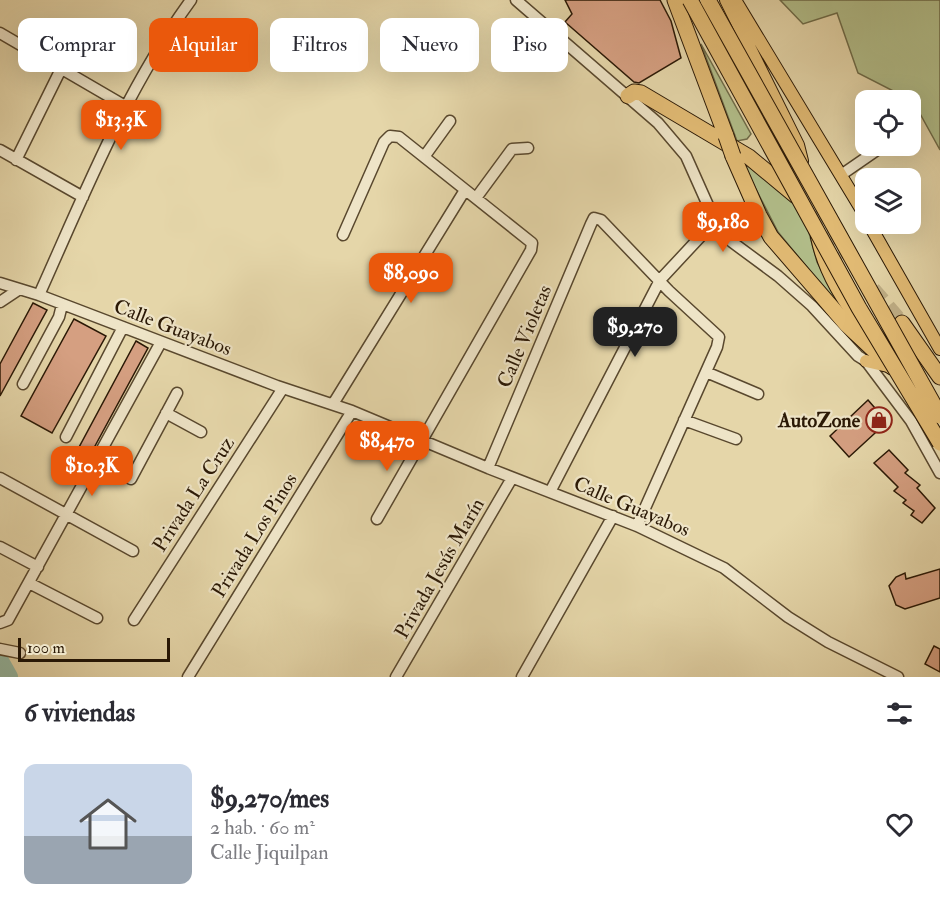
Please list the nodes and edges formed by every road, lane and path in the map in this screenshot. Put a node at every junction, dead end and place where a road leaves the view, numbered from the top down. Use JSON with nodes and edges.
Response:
{"nodes":[{"id":1,"x":191,"y":0,"type":"edge"},
{"id":2,"x":516,"y":0,"type":"edge"},
{"id":3,"x":675,"y":0,"type":"edge"},
{"id":4,"x":690,"y":0,"type":"edge"},
{"id":5,"x":706,"y":0,"type":"edge"},
{"id":6,"x":726,"y":0,"type":"edge"},
{"id":7,"x":735,"y":0,"type":"edge"},
{"id":8,"x":0,"y":33,"type":"edge"},
{"id":9,"x":18,"y":44,"type":"edge"},
{"id":10,"x":60,"y":72,"type":"edge"},
{"id":11,"x":66,"y":72,"type":"edge"},
{"id":12,"x":628,"y":96,"type":"junction"},
{"id":13,"x":127,"y":107,"type":"junction"},
{"id":14,"x":450,"y":121,"type":"dead end"},
{"id":15,"x":528,"y":148,"type":"dead end"},
{"id":16,"x":0,"y":150,"type":"edge"},
{"id":17,"x":869,"y":156,"type":"edge"},
{"id":18,"x":424,"y":158,"type":"junction"},
{"id":19,"x":16,"y":160,"type":"junction"},
{"id":20,"x":841,"y":175,"type":"junction"},
{"id":21,"x":465,"y":190,"type":"junction"},
{"id":22,"x":83,"y":197,"type":"junction"},
{"id":23,"x":476,"y":198,"type":"junction"},
{"id":24,"x":855,"y":199,"type":"edge"},
{"id":25,"x":715,"y":221,"type":"junction"},
{"id":26,"x":876,"y":234,"type":"edge"},
{"id":27,"x":343,"y":235,"type":"dead end"},
{"id":28,"x":660,"y":280,"type":"junction"},
{"id":29,"x":0,"y":283,"type":"edge"},
{"id":30,"x":18,"y":290,"type":"junction"},
{"id":31,"x":39,"y":295,"type":"junction"},
{"id":32,"x":0,"y":302,"type":"edge"},
{"id":33,"x":62,"y":305,"type":"junction"},
{"id":34,"x":902,"y":323,"type":"tunnel mouth"},
{"id":35,"x":123,"y":327,"type":"junction"},
{"id":36,"x":161,"y":342,"type":"junction"},
{"id":37,"x":940,"y":349,"type":"edge"},
{"id":38,"x":866,"y":361,"type":"junction"},
{"id":39,"x":892,"y":367,"type":"junction"},
{"id":40,"x":706,"y":372,"type":"junction"},
{"id":41,"x":940,"y":377,"type":"edge"},
{"id":42,"x":23,"y":384,"type":"dead end"},
{"id":43,"x":282,"y":388,"type":"junction"},
{"id":44,"x":177,"y":393,"type":"dead end"},
{"id":45,"x":758,"y":394,"type":"dead end"},
{"id":46,"x":333,"y":404,"type":"junction"},
{"id":47,"x":352,"y":411,"type":"junction"},
{"id":48,"x":166,"y":412,"type":"junction"},
{"id":49,"x":940,"y":416,"type":"edge"},
{"id":50,"x":684,"y":420,"type":"junction"},
{"id":51,"x":940,"y":425,"type":"edge"},
{"id":52,"x":201,"y":432,"type":"dead end"},
{"id":53,"x":66,"y":437,"type":"dead end"},
{"id":54,"x":736,"y":439,"type":"dead end"},
{"id":55,"x":421,"y":440,"type":"junction"},
{"id":56,"x":940,"y":443,"type":"edge"},
{"id":57,"x":96,"y":461,"type":"junction"},
{"id":58,"x":488,"y":468,"type":"junction"},
{"id":59,"x":940,"y":473,"type":"edge"},
{"id":60,"x":0,"y":478,"type":"edge"},
{"id":61,"x":512,"y":478,"type":"junction"},
{"id":62,"x":550,"y":492,"type":"junction"},
{"id":63,"x":66,"y":514,"type":"junction"},
{"id":64,"x":613,"y":516,"type":"junction"},
{"id":65,"x":378,"y":519,"type":"dead end"},
{"id":66,"x":637,"y":526,"type":"junction"},
{"id":67,"x":0,"y":547,"type":"edge"},
{"id":68,"x":134,"y":551,"type":"dead end"},
{"id":69,"x":38,"y":567,"type":"junction"},
{"id":70,"x":29,"y":583,"type":"junction"},
{"id":71,"x":97,"y":618,"type":"dead end"},
{"id":72,"x":3,"y":619,"type":"edge"},
{"id":73,"x":134,"y":620,"type":"dead end"},
{"id":74,"x":0,"y":649,"type":"edge"},
{"id":75,"x":20,"y":653,"type":"dead end"},
{"id":76,"x":188,"y":677,"type":"edge"},
{"id":77,"x":396,"y":677,"type":"edge"},
{"id":78,"x":522,"y":677,"type":"edge"},
{"id":79,"x":898,"y":677,"type":"edge"}],
"edges":[{"from":1,"to":13,"type":"street"},
{"from":2,"to":12,"type":"street"},
{"from":3,"to":39,"type":"highway","bridge":true},
{"from":4,"to":56,"type":"highway","bridge":true},
{"from":5,"to":12,"type":"highway"},
{"from":5,"to":49,"type":"highway","bridge":true},
{"from":6,"to":39,"type":"main road"},
{"from":7,"to":20,"type":"main road"},
{"from":8,"to":9,"type":"street"},
{"from":10,"to":19,"type":"street"},
{"from":11,"to":13,"type":"street"},
{"from":12,"to":25,"type":"street"},
{"from":13,"to":22,"type":"street"},
{"from":14,"to":18,"type":"street"},
{"from":15,"to":23,"type":"street"},
{"from":16,"to":19,"type":"street"},
{"from":17,"to":20,"type":"street"},
{"from":18,"to":21,"type":"street"},
{"from":18,"to":27,"type":"street"},
{"from":19,"to":22,"type":"street"},
{"from":20,"to":24,"type":"main road"},
{"from":21,"to":23,"type":"street"},
{"from":21,"to":46,"type":"street"},
{"from":22,"to":31,"type":"street"},
{"from":23,"to":55,"type":"street"},
{"from":25,"to":28,"type":"street"},
{"from":25,"to":38,"type":"street"},
{"from":26,"to":37,"type":"main road"},
{"from":28,"to":40,"type":"street"},
{"from":28,"to":58,"type":"street","name":"Calle Violetas"},
{"from":28,"to":62,"type":"street"},
{"from":29,"to":30,"type":"street","name":"Calle Guayabos"},
{"from":30,"to":31,"type":"street","name":"Calle Guayabos"},
{"from":30,"to":32,"type":"street"},
{"from":31,"to":33,"type":"street","name":"Calle Guayabos"},
{"from":33,"to":35,"type":"street","name":"Calle Guayabos"},
{"from":33,"to":42,"type":"street"},
{"from":34,"to":41,"type":"highway"},
{"from":35,"to":36,"type":"street","name":"Calle Guayabos"},
{"from":35,"to":53,"type":"street"},
{"from":36,"to":43,"type":"street","name":"Calle Guayabos"},
{"from":36,"to":57,"type":"street"},
{"from":38,"to":39,"type":"main road"},
{"from":38,"to":59,"type":"street"},
{"from":39,"to":51,"type":"main road"},
{"from":40,"to":45,"type":"street"},
{"from":40,"to":50,"type":"street"},
{"from":43,"to":46,"type":"street","name":"Calle Guayabos"},
{"from":43,"to":73,"type":"street","name":"Privada La Cruz"},
{"from":44,"to":48,"type":"street"},
{"from":46,"to":47,"type":"street","name":"Calle Guayabos"},
{"from":47,"to":55,"type":"street","name":"Calle Guayabos"},
{"from":47,"to":76,"type":"street","name":"Privada Los Pinos"},
{"from":48,"to":52,"type":"street"},
{"from":48,"to":57,"type":"street"},
{"from":50,"to":54,"type":"street"},
{"from":50,"to":66,"type":"street"},
{"from":55,"to":58,"type":"street","name":"Calle Guayabos"},
{"from":55,"to":65,"type":"street"},
{"from":57,"to":63,"type":"street"},
{"from":58,"to":61,"type":"street","name":"Calle Guayabos"},
{"from":60,"to":63,"type":"street"},
{"from":61,"to":62,"type":"street","name":"Calle Guayabos"},
{"from":61,"to":77,"type":"street","name":"Privada Jesús Marín"},
{"from":62,"to":64,"type":"street","name":"Calle Guayabos"},
{"from":63,"to":68,"type":"street"},
{"from":63,"to":69,"type":"street"},
{"from":64,"to":66,"type":"street","name":"Calle Guayabos"},
{"from":64,"to":78,"type":"street"},
{"from":66,"to":79,"type":"street","name":"Calle Guayabos"},
{"from":67,"to":69,"type":"street"},
{"from":69,"to":70,"type":"street"},
{"from":70,"to":71,"type":"street"},
{"from":70,"to":72,"type":"street"},
{"from":74,"to":75,"type":"street"}]}
